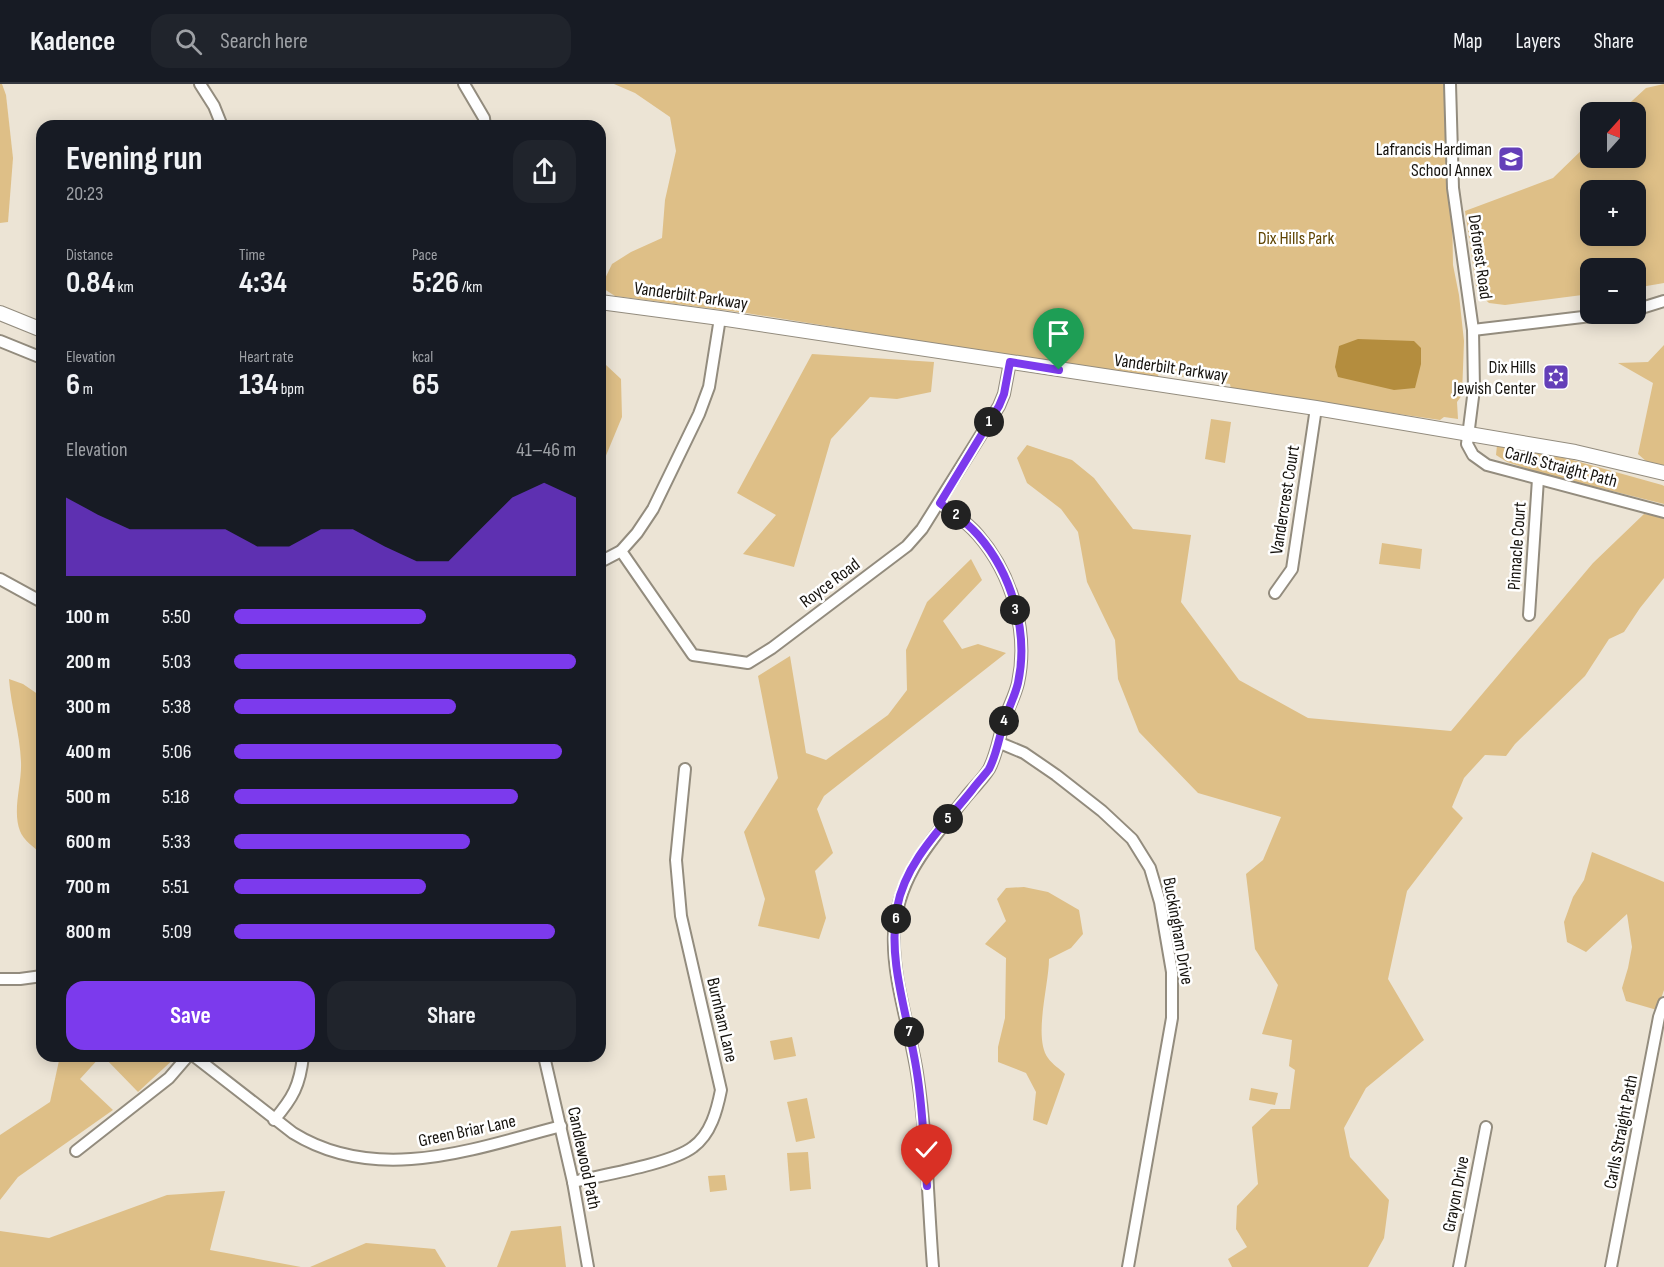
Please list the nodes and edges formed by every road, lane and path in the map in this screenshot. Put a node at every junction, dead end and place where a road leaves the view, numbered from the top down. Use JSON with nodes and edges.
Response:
{"nodes":[{"id":1,"x":200,"y":84,"type":"edge"},
{"id":2,"x":464,"y":84,"type":"edge"},
{"id":3,"x":1450,"y":84,"type":"edge"},
{"id":4,"x":220,"y":120,"type":"edge"},
{"id":5,"x":484,"y":120,"type":"edge"},
{"id":6,"x":1664,"y":301,"type":"edge"},
{"id":7,"x":606,"y":303,"type":"edge"},
{"id":8,"x":1646,"y":307,"type":"edge"},
{"id":9,"x":0,"y":313,"type":"edge"},
{"id":10,"x":1580,"y":317,"type":"edge"},
{"id":11,"x":720,"y":318,"type":"junction"},
{"id":12,"x":36,"y":328,"type":"edge"},
{"id":13,"x":1473,"y":330,"type":"junction"},
{"id":14,"x":0,"y":341,"type":"edge"},
{"id":15,"x":36,"y":356,"type":"edge"},
{"id":16,"x":1010,"y":362,"type":"junction"},
{"id":17,"x":1316,"y":408,"type":"junction"},
{"id":18,"x":1469,"y":434,"type":"junction"},
{"id":19,"x":1664,"y":473,"type":"edge"},
{"id":20,"x":1538,"y":479,"type":"junction"},
{"id":21,"x":940,"y":503,"type":"junction"},
{"id":22,"x":1664,"y":512,"type":"edge"},
{"id":23,"x":621,"y":551,"type":"junction"},
{"id":24,"x":606,"y":559,"type":"edge"},
{"id":25,"x":0,"y":579,"type":"edge"},
{"id":26,"x":1275,"y":593,"type":"dead end"},
{"id":27,"x":36,"y":599,"type":"edge"},
{"id":28,"x":1529,"y":615,"type":"dead end"},
{"id":29,"x":1000,"y":742,"type":"junction"},
{"id":30,"x":685,"y":769,"type":"dead end"},
{"id":31,"x":36,"y":977,"type":"edge"},
{"id":32,"x":0,"y":979,"type":"edge"},
{"id":33,"x":1664,"y":1003,"type":"edge"},
{"id":34,"x":1658,"y":1055,"type":"edge"},
{"id":35,"x":183,"y":1062,"type":"edge"},
{"id":36,"x":202,"y":1062,"type":"edge"},
{"id":37,"x":302,"y":1062,"type":"edge"},
{"id":38,"x":545,"y":1062,"type":"edge"},
{"id":39,"x":274,"y":1120,"type":"junction"},
{"id":40,"x":561,"y":1126,"type":"junction"},
{"id":41,"x":1486,"y":1127,"type":"dead end"},
{"id":42,"x":76,"y":1151,"type":"dead end"},
{"id":43,"x":573,"y":1182,"type":"junction"},
{"id":44,"x":588,"y":1267,"type":"edge"},
{"id":45,"x":933,"y":1267,"type":"edge"},
{"id":46,"x":1128,"y":1267,"type":"edge"},
{"id":47,"x":1460,"y":1267,"type":"edge"},
{"id":48,"x":1611,"y":1267,"type":"edge"}],
"edges":[{"from":1,"to":4,"type":"street"},
{"from":2,"to":5,"type":"street"},
{"from":3,"to":13,"type":"street","name":"Deforest Road"},
{"from":6,"to":8,"type":"street"},
{"from":7,"to":11,"type":"main road","name":"Vanderbilt Parkway"},
{"from":9,"to":12,"type":"main road"},
{"from":10,"to":13,"type":"street"},
{"from":11,"to":16,"type":"main road","name":"Vanderbilt Parkway"},
{"from":11,"to":23,"type":"street"},
{"from":13,"to":18,"type":"street","name":"Deforest Road"},
{"from":14,"to":15,"type":"street"},
{"from":16,"to":17,"type":"main road","name":"Vanderbilt Parkway"},
{"from":16,"to":21,"type":"street","name":"Royce Road"},
{"from":17,"to":18,"type":"main road","name":"Vanderbilt Parkway"},
{"from":17,"to":26,"type":"street","name":"Vandercrest Court"},
{"from":18,"to":19,"type":"main road","name":"Vanderbilt Parkway"},
{"from":18,"to":20,"type":"street","name":"Carlls Straight Path"},
{"from":20,"to":22,"type":"street","name":"Carlls Straight Path"},
{"from":20,"to":28,"type":"street","name":"Pinnacle Court"},
{"from":21,"to":23,"type":"street","name":"Royce Road"},
{"from":21,"to":29,"type":"street"},
{"from":23,"to":24,"type":"street"},
{"from":25,"to":27,"type":"street"},
{"from":29,"to":45,"type":"street"},
{"from":29,"to":46,"type":"street","name":"Buckingham Drive"},
{"from":30,"to":43,"type":"street","name":"Burnham Lane"},
{"from":31,"to":32,"type":"street"},
{"from":33,"to":34,"type":"street","name":"Carlls Straight Path"},
{"from":34,"to":48,"type":"street","name":"Carlls Straight Path"},
{"from":35,"to":42,"type":"street"},
{"from":36,"to":39,"type":"street","name":"Green Briar Lane"},
{"from":37,"to":39,"type":"street"},
{"from":38,"to":40,"type":"street","name":"Candlewood Path"},
{"from":39,"to":40,"type":"street","name":"Green Briar Lane"},
{"from":40,"to":43,"type":"street","name":"Candlewood Path"},
{"from":41,"to":47,"type":"street","name":"Grayon Drive"},
{"from":43,"to":44,"type":"street","name":"Candlewood Path"}]}
